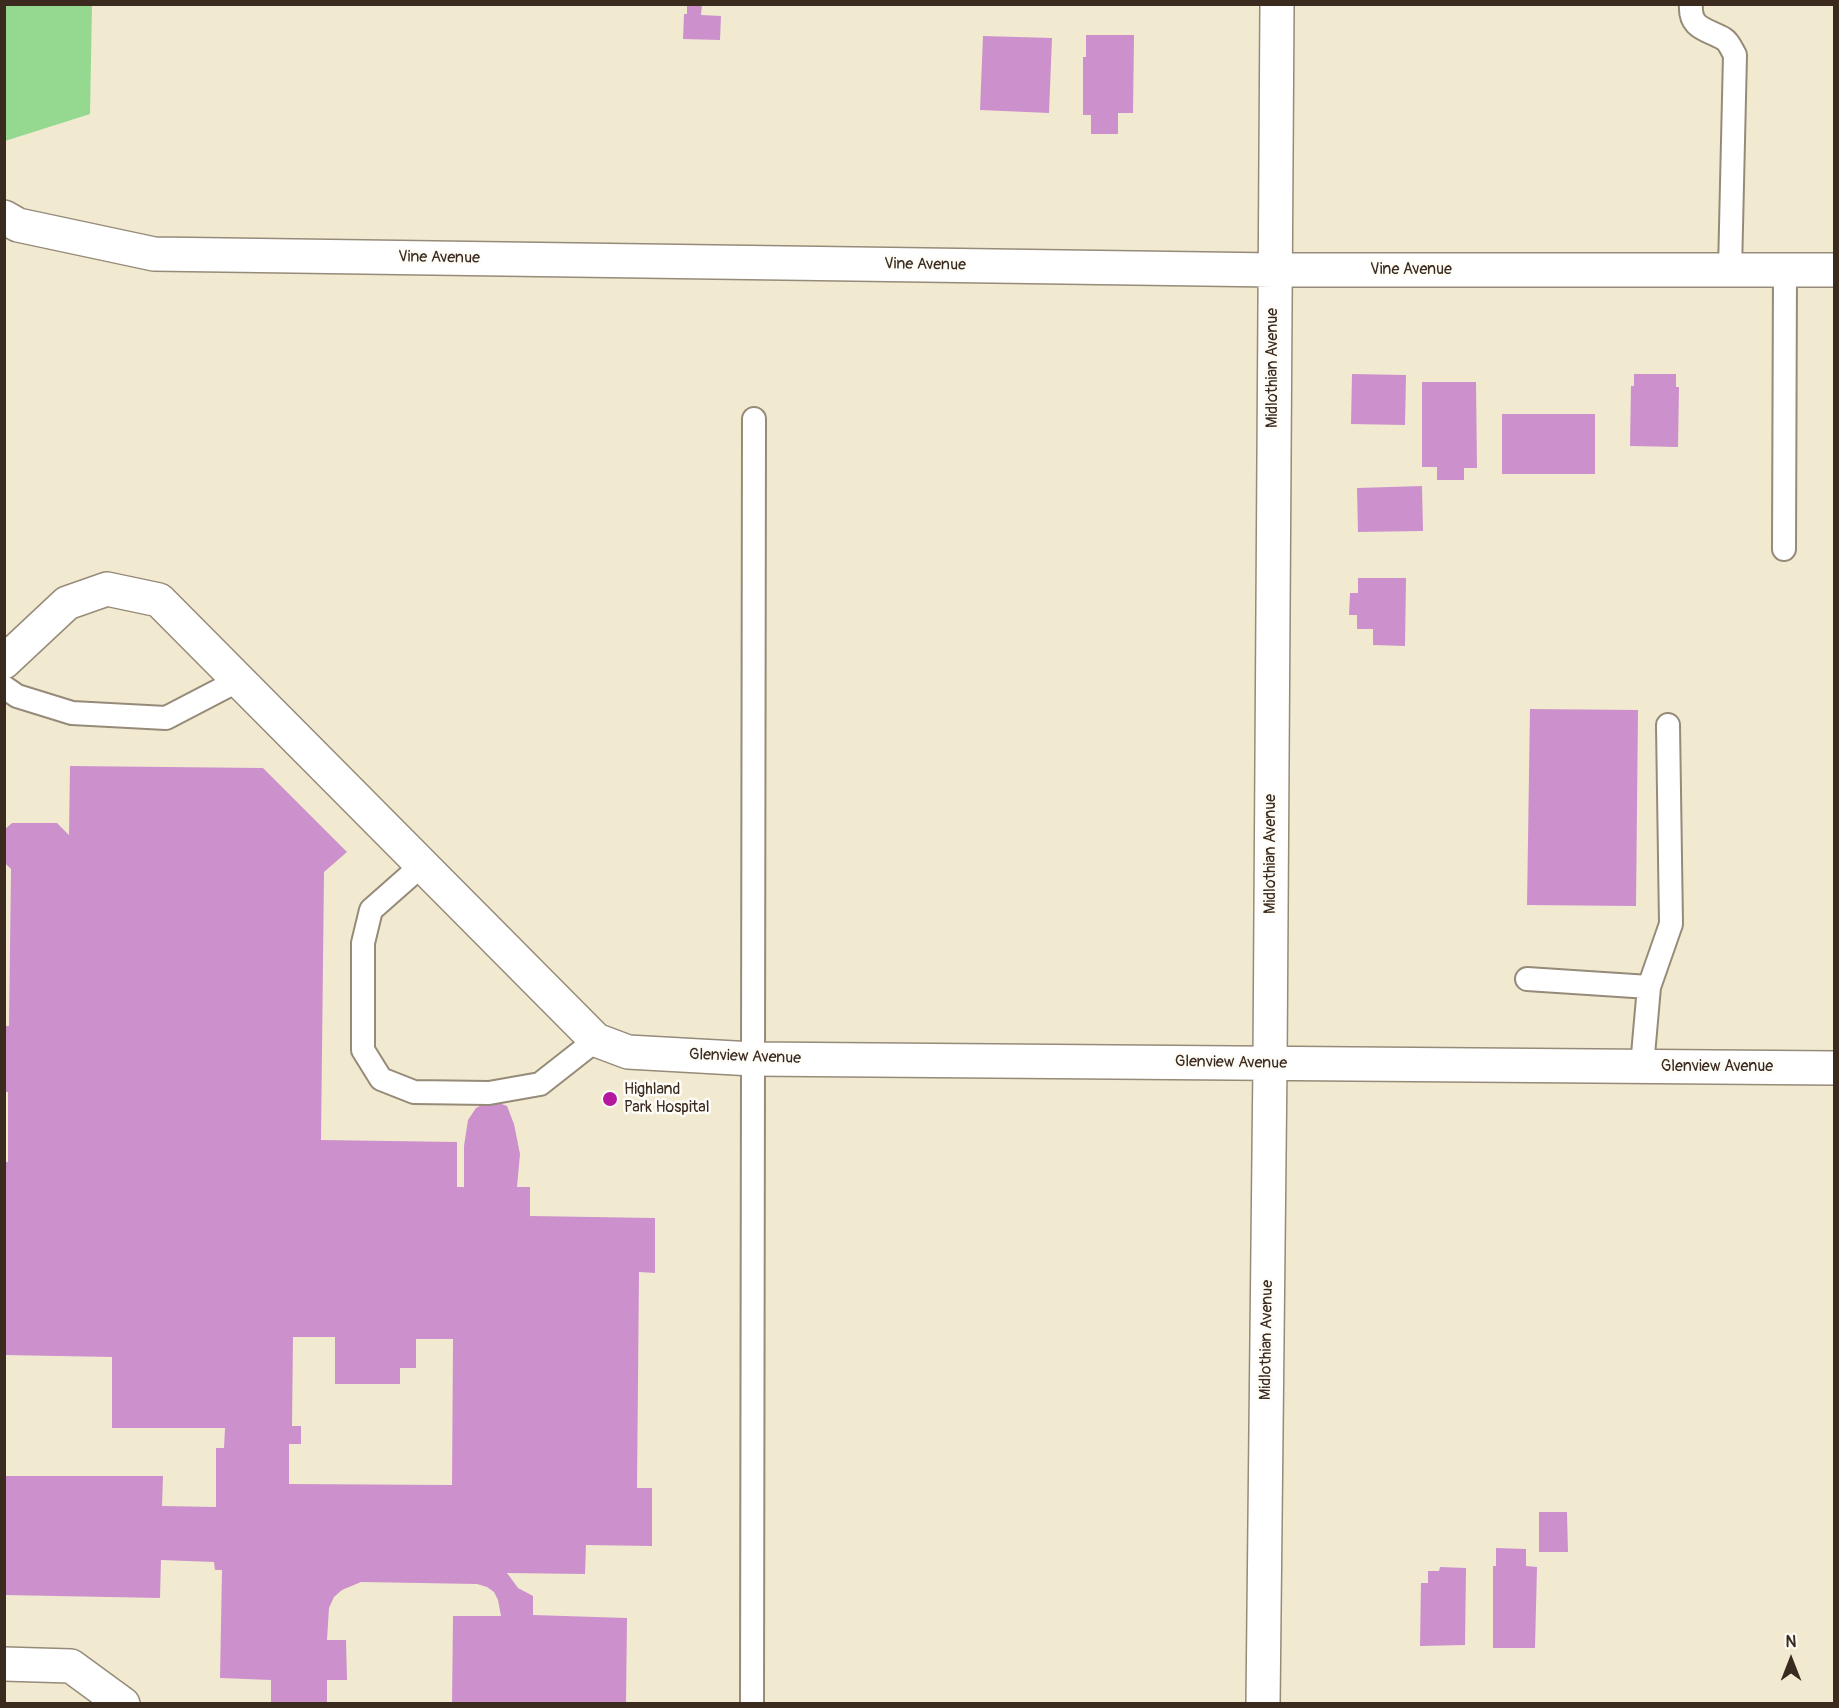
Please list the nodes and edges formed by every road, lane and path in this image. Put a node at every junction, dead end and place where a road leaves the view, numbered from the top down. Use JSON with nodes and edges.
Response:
{"nodes":[{"id":1,"x":1277,"y":4,"type":"edge"},
{"id":2,"x":1691,"y":4,"type":"edge"},
{"id":3,"x":11,"y":221,"type":"edge"},
{"id":4,"x":1274,"y":270,"type":"junction"},
{"id":5,"x":1730,"y":270,"type":"junction"},
{"id":6,"x":1785,"y":270,"type":"junction"},
{"id":7,"x":1834,"y":270,"type":"edge"},
{"id":8,"x":754,"y":419,"type":"dead end"},
{"id":9,"x":1784,"y":549,"type":"dead end"},
{"id":10,"x":4,"y":662,"type":"edge"},
{"id":11,"x":239,"y":680,"type":"junction"},
{"id":12,"x":4,"y":687,"type":"edge"},
{"id":13,"x":1668,"y":724,"type":"dead end"},
{"id":14,"x":422,"y":865,"type":"junction"},
{"id":15,"x":1527,"y":979,"type":"dead end"},
{"id":16,"x":1649,"y":987,"type":"junction"},
{"id":17,"x":596,"y":1040,"type":"junction"},
{"id":18,"x":753,"y":1059,"type":"junction"},
{"id":19,"x":1270,"y":1063,"type":"junction"},
{"id":20,"x":1642,"y":1066,"type":"junction"},
{"id":21,"x":1834,"y":1068,"type":"edge"},
{"id":22,"x":4,"y":1664,"type":"edge"},
{"id":23,"x":123,"y":1704,"type":"edge"},
{"id":24,"x":752,"y":1704,"type":"edge"},
{"id":25,"x":1263,"y":1704,"type":"edge"}],
"edges":[{"from":1,"to":4,"type":"street","name":"Midlothian Avenue"},
{"from":2,"to":5,"type":"lane"},
{"from":3,"to":4,"type":"street","name":"Vine Avenue"},
{"from":4,"to":5,"type":"street","name":"Vine Avenue"},
{"from":4,"to":19,"type":"street","name":"Midlothian Avenue"},
{"from":5,"to":6,"type":"street","name":"Vine Avenue"},
{"from":6,"to":7,"type":"street","name":"Vine Avenue"},
{"from":6,"to":9,"type":"lane"},
{"from":8,"to":18,"type":"lane"},
{"from":10,"to":11,"type":"street"},
{"from":11,"to":12,"type":"lane"},
{"from":11,"to":14,"type":"street"},
{"from":13,"to":16,"type":"lane"},
{"from":14,"to":17,"type":"street"},
{"from":14,"to":17,"type":"lane"},
{"from":15,"to":16,"type":"lane"},
{"from":16,"to":20,"type":"lane"},
{"from":17,"to":18,"type":"street","name":"Glenview Avenue"},
{"from":18,"to":19,"type":"street","name":"Glenview Avenue"},
{"from":18,"to":24,"type":"lane"},
{"from":19,"to":20,"type":"street","name":"Glenview Avenue"},
{"from":19,"to":25,"type":"street","name":"Midlothian Avenue"},
{"from":20,"to":21,"type":"street","name":"Glenview Avenue"},
{"from":22,"to":23,"type":"street"}]}
